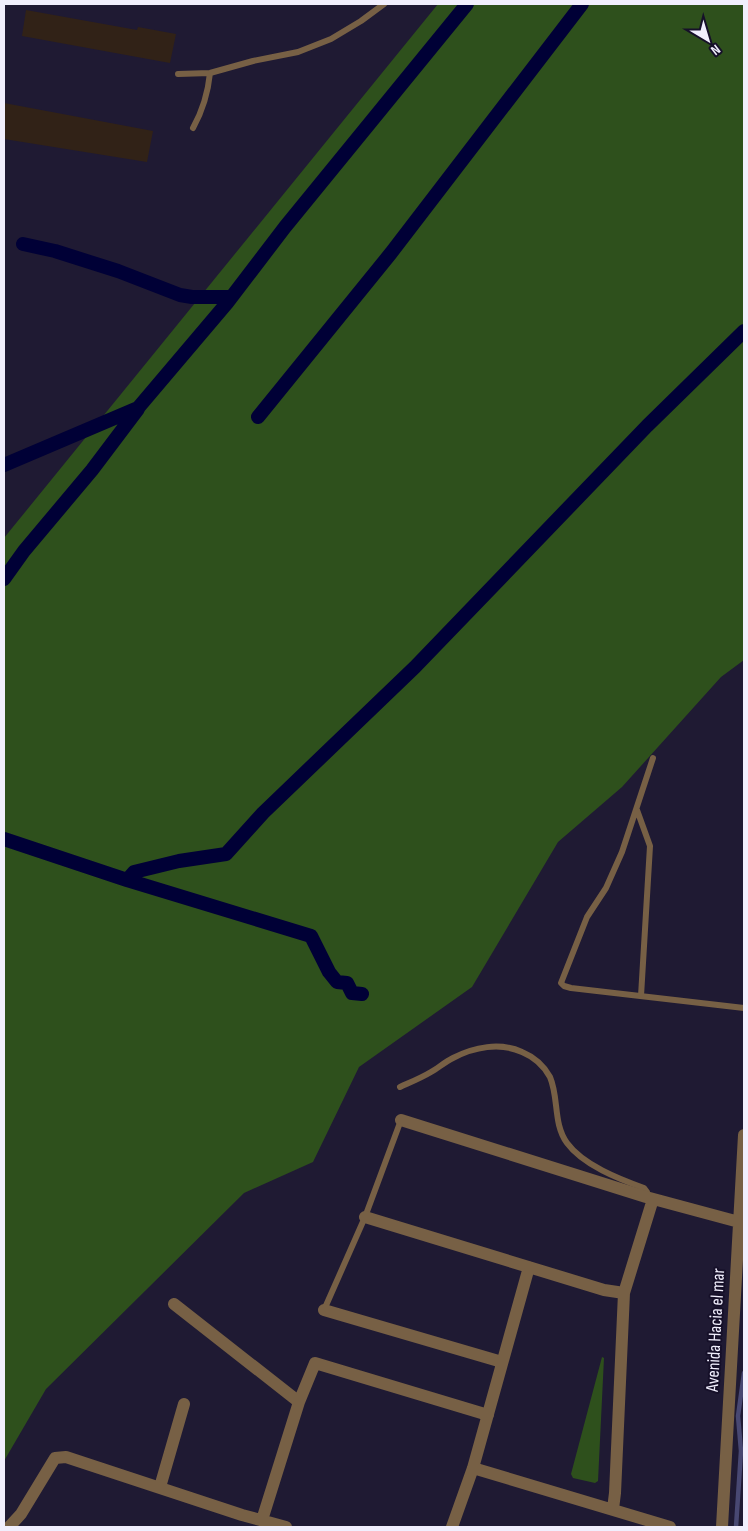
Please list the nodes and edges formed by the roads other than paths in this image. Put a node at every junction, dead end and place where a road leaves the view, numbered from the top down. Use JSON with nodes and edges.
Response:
{"nodes":[{"id":1,"x":384,"y":4,"type":"edge"},
{"id":2,"x":210,"y":73,"type":"junction"},
{"id":3,"x":178,"y":74,"type":"dead end"},
{"id":4,"x":193,"y":128,"type":"dead end"},
{"id":5,"x":654,"y":758,"type":"dead end"},
{"id":6,"x":637,"y":809,"type":"junction"},
{"id":7,"x":641,"y":996,"type":"junction"},
{"id":8,"x":744,"y":1008,"type":"edge"},
{"id":9,"x":400,"y":1087,"type":"dead end"},
{"id":10,"x":401,"y":1120,"type":"joint"},
{"id":11,"x":744,"y":1135,"type":"edge"},
{"id":12,"x":650,"y":1198,"type":"junction"},
{"id":13,"x":366,"y":1217,"type":"junction"},
{"id":14,"x":739,"y":1222,"type":"junction"},
{"id":15,"x":529,"y":1267,"type":"junction"},
{"id":16,"x":624,"y":1294,"type":"junction"},
{"id":17,"x":174,"y":1304,"type":"dead end"},
{"id":18,"x":324,"y":1310,"type":"joint"},
{"id":19,"x":502,"y":1362,"type":"junction"},
{"id":20,"x":299,"y":1402,"type":"junction"},
{"id":21,"x":184,"y":1404,"type":"dead end"},
{"id":22,"x":488,"y":1415,"type":"junction"},
{"id":23,"x":473,"y":1468,"type":"junction"},
{"id":24,"x":160,"y":1488,"type":"junction"},
{"id":25,"x":613,"y":1509,"type":"junction"},
{"id":26,"x":262,"y":1520,"type":"junction"},
{"id":27,"x":241,"y":1521,"type":"edge"},
{"id":28,"x":9,"y":1527,"type":"edge"},
{"id":29,"x":286,"y":1527,"type":"edge"},
{"id":30,"x":452,"y":1527,"type":"edge"},
{"id":31,"x":670,"y":1527,"type":"edge"},
{"id":32,"x":722,"y":1527,"type":"edge"}],
"edges":[{"from":1,"to":2,"type":"lane"},
{"from":2,"to":3,"type":"lane"},
{"from":2,"to":4,"type":"lane"},
{"from":5,"to":6,"type":"lane"},
{"from":6,"to":7,"type":"lane"},
{"from":6,"to":7,"type":"lane"},
{"from":7,"to":8,"type":"lane"},
{"from":9,"to":12,"type":"lane"},
{"from":10,"to":12,"type":"street"},
{"from":10,"to":13,"type":"lane"},
{"from":11,"to":14,"type":"street","name":"Avenida Hacia el mar"},
{"from":12,"to":14,"type":"street"},
{"from":12,"to":16,"type":"street"},
{"from":13,"to":15,"type":"street"},
{"from":13,"to":18,"type":"lane"},
{"from":14,"to":32,"type":"street","name":"Avenida Hacia el mar"},
{"from":15,"to":16,"type":"street"},
{"from":15,"to":19,"type":"street"},
{"from":16,"to":25,"type":"street"},
{"from":17,"to":20,"type":"street"},
{"from":18,"to":19,"type":"street"},
{"from":19,"to":22,"type":"street"},
{"from":20,"to":22,"type":"street"},
{"from":20,"to":26,"type":"street"},
{"from":21,"to":24,"type":"street"},
{"from":22,"to":23,"type":"street"},
{"from":23,"to":25,"type":"street"},
{"from":23,"to":30,"type":"street"},
{"from":24,"to":27,"type":"street"},
{"from":24,"to":28,"type":"street"},
{"from":25,"to":31,"type":"street"},
{"from":26,"to":27,"type":"street"},
{"from":26,"to":29,"type":"street"}]}
